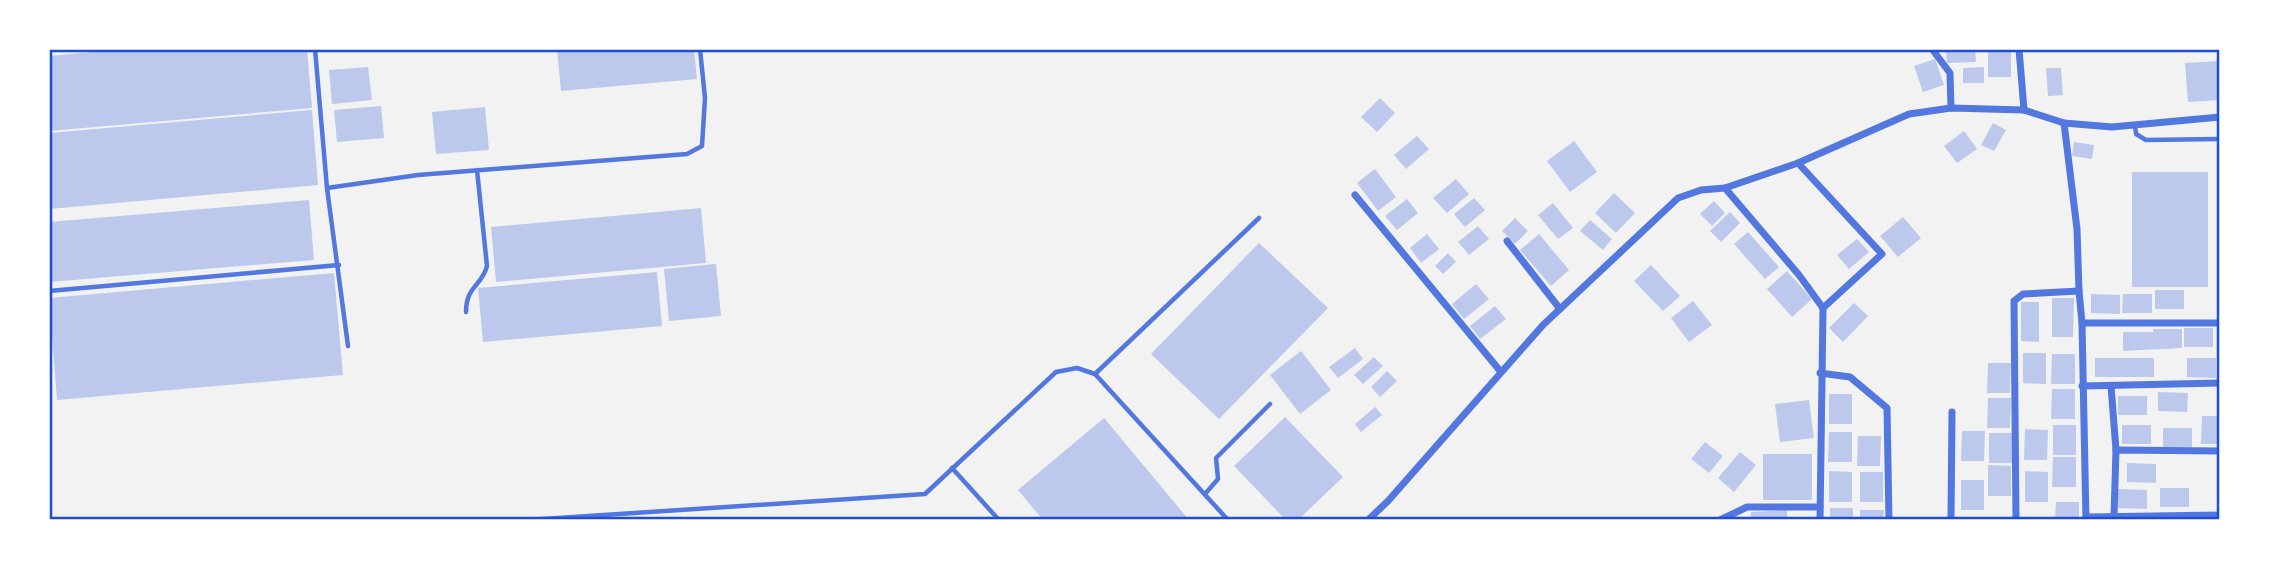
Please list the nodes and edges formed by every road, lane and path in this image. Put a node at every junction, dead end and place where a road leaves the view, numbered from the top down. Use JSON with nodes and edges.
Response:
{"nodes":[{"id":1,"x":315,"y":49,"type":"edge"},
{"id":2,"x":700,"y":49,"type":"edge"},
{"id":3,"x":1932,"y":49,"type":"edge"},
{"id":4,"x":2019,"y":49,"type":"edge"},
{"id":5,"x":1951,"y":108,"type":"junction"},
{"id":6,"x":2024,"y":110,"type":"junction"},
{"id":7,"x":2220,"y":117,"type":"edge"},
{"id":8,"x":2064,"y":123,"type":"junction"},
{"id":9,"x":2135,"y":124,"type":"junction"},
{"id":10,"x":2220,"y":139,"type":"edge"},
{"id":11,"x":1798,"y":163,"type":"junction"},
{"id":12,"x":477,"y":170,"type":"junction"},
{"id":13,"x":327,"y":188,"type":"junction"},
{"id":14,"x":1725,"y":188,"type":"junction"},
{"id":15,"x":1355,"y":195,"type":"dead end"},
{"id":16,"x":1259,"y":218,"type":"dead end"},
{"id":17,"x":1507,"y":241,"type":"dead end"},
{"id":18,"x":338,"y":265,"type":"junction"},
{"id":19,"x":49,"y":291,"type":"edge"},
{"id":20,"x":2079,"y":291,"type":"junction"},
{"id":21,"x":1823,"y":308,"type":"junction"},
{"id":22,"x":1560,"y":309,"type":"junction"},
{"id":23,"x":466,"y":312,"type":"dead end"},
{"id":24,"x":2082,"y":323,"type":"junction"},
{"id":25,"x":2220,"y":323,"type":"edge"},
{"id":26,"x":348,"y":346,"type":"dead end"},
{"id":27,"x":1501,"y":372,"type":"junction"},
{"id":28,"x":1820,"y":373,"type":"junction"},
{"id":29,"x":1094,"y":374,"type":"junction"},
{"id":30,"x":2220,"y":383,"type":"edge"},
{"id":31,"x":2082,"y":386,"type":"junction"},
{"id":32,"x":2111,"y":386,"type":"junction"},
{"id":33,"x":1270,"y":404,"type":"dead end"},
{"id":34,"x":1952,"y":412,"type":"dead end"},
{"id":35,"x":2116,"y":450,"type":"junction"},
{"id":36,"x":2220,"y":451,"type":"edge"},
{"id":37,"x":952,"y":468,"type":"junction"},
{"id":38,"x":1205,"y":495,"type":"junction"},
{"id":39,"x":1820,"y":507,"type":"junction"},
{"id":40,"x":2220,"y":515,"type":"edge"},
{"id":41,"x":2114,"y":516,"type":"junction"},
{"id":42,"x":2086,"y":518,"type":"edge"},
{"id":43,"x":527,"y":520,"type":"edge"},
{"id":44,"x":999,"y":520,"type":"edge"},
{"id":45,"x":1228,"y":520,"type":"edge"},
{"id":46,"x":1368,"y":520,"type":"edge"},
{"id":47,"x":1720,"y":520,"type":"edge"},
{"id":48,"x":1820,"y":520,"type":"edge"},
{"id":49,"x":1889,"y":520,"type":"edge"},
{"id":50,"x":1951,"y":520,"type":"edge"},
{"id":51,"x":2016,"y":520,"type":"edge"}],
"edges":[{"from":1,"to":13,"type":"lane"},
{"from":2,"to":12,"type":"lane"},
{"from":3,"to":5,"type":"street"},
{"from":4,"to":6,"type":"street"},
{"from":5,"to":6,"type":"street"},
{"from":5,"to":11,"type":"street"},
{"from":6,"to":8,"type":"street"},
{"from":7,"to":9,"type":"street"},
{"from":8,"to":9,"type":"street"},
{"from":8,"to":20,"type":"street"},
{"from":9,"to":10,"type":"lane"},
{"from":11,"to":14,"type":"street"},
{"from":11,"to":21,"type":"street"},
{"from":12,"to":13,"type":"lane"},
{"from":12,"to":23,"type":"lane"},
{"from":13,"to":18,"type":"lane"},
{"from":14,"to":21,"type":"street"},
{"from":14,"to":22,"type":"street"},
{"from":15,"to":27,"type":"street"},
{"from":16,"to":29,"type":"lane"},
{"from":17,"to":22,"type":"street"},
{"from":18,"to":19,"type":"lane"},
{"from":18,"to":26,"type":"lane"},
{"from":20,"to":24,"type":"street"},
{"from":20,"to":51,"type":"street"},
{"from":21,"to":28,"type":"street"},
{"from":22,"to":27,"type":"street"},
{"from":24,"to":25,"type":"street"},
{"from":24,"to":31,"type":"street"},
{"from":27,"to":46,"type":"street"},
{"from":28,"to":39,"type":"street"},
{"from":28,"to":49,"type":"street"},
{"from":29,"to":37,"type":"lane"},
{"from":29,"to":38,"type":"lane"},
{"from":30,"to":32,"type":"street"},
{"from":31,"to":32,"type":"street"},
{"from":31,"to":42,"type":"street"},
{"from":32,"to":35,"type":"street"},
{"from":33,"to":38,"type":"lane"},
{"from":34,"to":50,"type":"street"},
{"from":35,"to":36,"type":"street"},
{"from":35,"to":41,"type":"street"},
{"from":37,"to":43,"type":"lane"},
{"from":37,"to":44,"type":"lane"},
{"from":38,"to":45,"type":"lane"},
{"from":39,"to":47,"type":"street"},
{"from":39,"to":48,"type":"street"},
{"from":40,"to":41,"type":"street"},
{"from":41,"to":42,"type":"street"}]}
